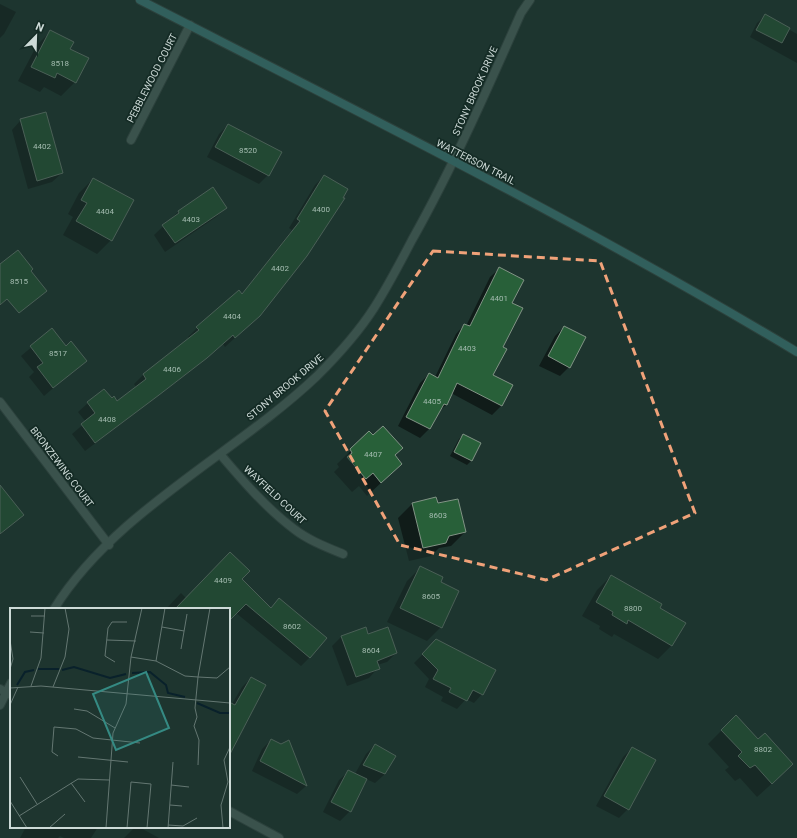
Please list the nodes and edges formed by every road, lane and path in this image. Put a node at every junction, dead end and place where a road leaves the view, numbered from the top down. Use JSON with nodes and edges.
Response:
{"nodes":[{"id":1,"x":140,"y":0,"type":"edge"},
{"id":2,"x":530,"y":0,"type":"edge"},
{"id":3,"x":190,"y":25,"type":"junction"},
{"id":4,"x":131,"y":140,"type":"dead end"},
{"id":5,"x":454,"y":161,"type":"junction"},
{"id":6,"x":797,"y":352,"type":"edge"},
{"id":7,"x":0,"y":402,"type":"edge"},
{"id":8,"x":220,"y":454,"type":"junction"},
{"id":9,"x":109,"y":544,"type":"junction"},
{"id":10,"x":343,"y":554,"type":"dead end"},
{"id":11,"x":55,"y":608,"type":"edge"},
{"id":12,"x":6,"y":692,"type":"edge"},
{"id":13,"x":0,"y":705,"type":"edge"},
{"id":14,"x":230,"y":812,"type":"edge"},
{"id":15,"x":279,"y":838,"type":"edge"}],
"edges":[{"from":1,"to":3,"type":"main road","name":"WATTERSON TRAIL"},
{"from":2,"to":5,"type":"street","name":"STONY BROOK DRIVE"},
{"from":3,"to":4,"type":"street","name":"PEBBLEWOOD COURT"},
{"from":3,"to":5,"type":"main road","name":"WATTERSON TRAIL"},
{"from":5,"to":6,"type":"main road","name":"WATTERSON TRAIL"},
{"from":5,"to":8,"type":"street","name":"STONY BROOK DRIVE"},
{"from":7,"to":9,"type":"street","name":"BRONZEWING COURT"},
{"from":8,"to":9,"type":"street","name":"STONY BROOK DRIVE"},
{"from":8,"to":10,"type":"street","name":"WAYFIELD COURT"},
{"from":9,"to":11,"type":"street","name":"STONY BROOK DRIVE"},
{"from":12,"to":13,"type":"street"},
{"from":14,"to":15,"type":"street"}]}
